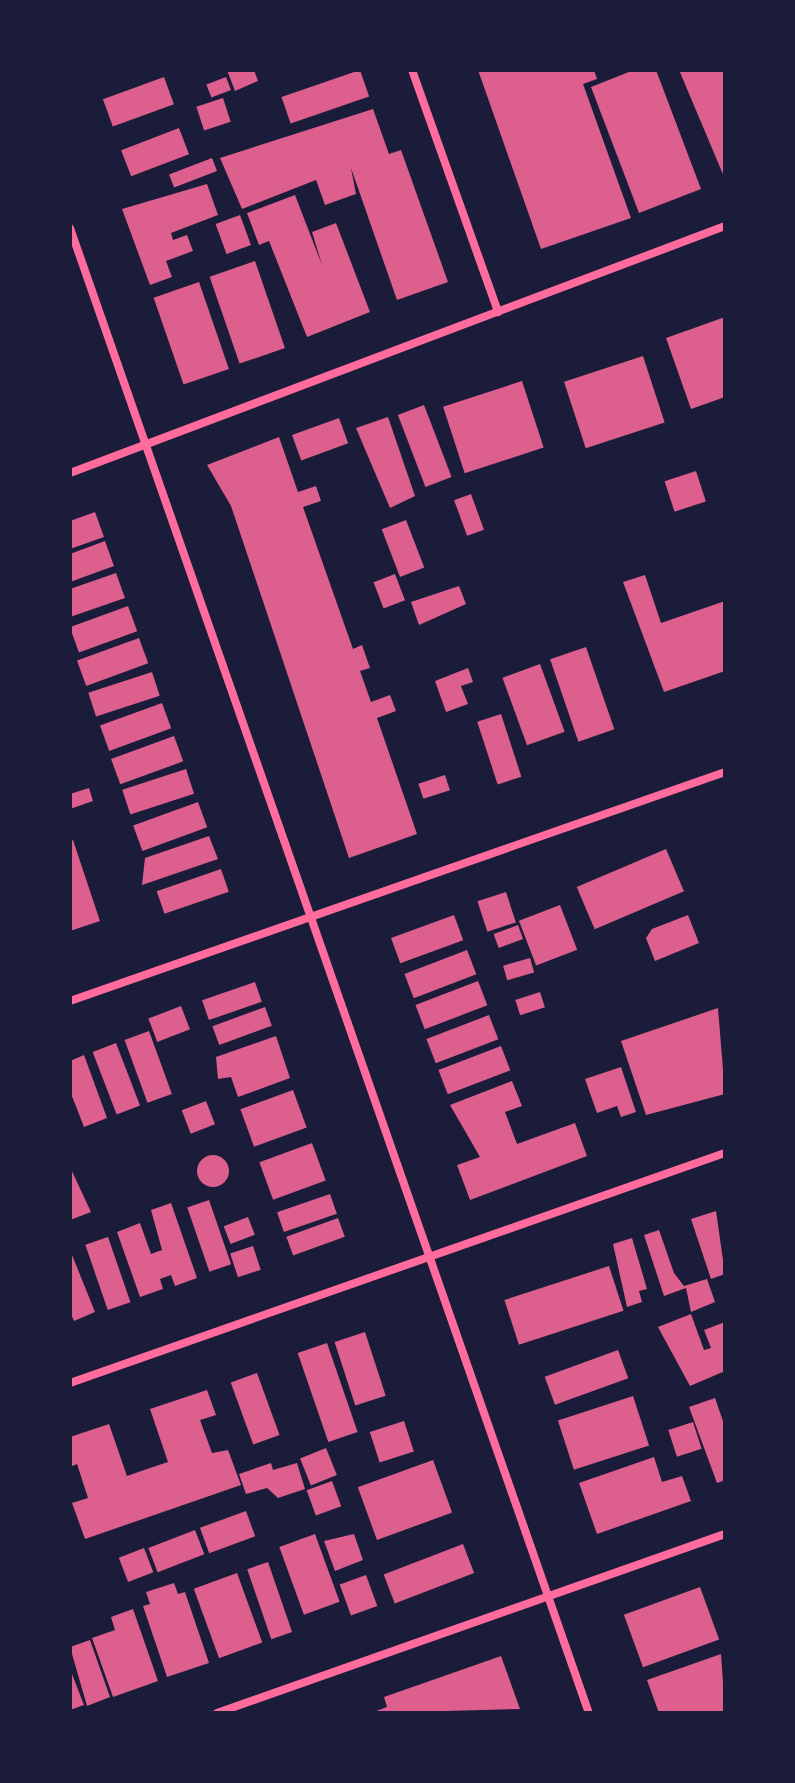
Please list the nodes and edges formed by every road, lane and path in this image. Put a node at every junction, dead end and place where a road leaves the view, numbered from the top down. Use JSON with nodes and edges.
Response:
{"nodes":[{"id":1,"x":412,"y":70,"type":"edge"},
{"id":2,"x":725,"y":226,"type":"edge"},
{"id":3,"x":70,"y":228,"type":"edge"},
{"id":4,"x":498,"y":312,"type":"junction"},
{"id":5,"x":144,"y":445,"type":"junction"},
{"id":6,"x":70,"y":473,"type":"edge"},
{"id":7,"x":725,"y":772,"type":"edge"},
{"id":8,"x":309,"y":917,"type":"junction"},
{"id":9,"x":70,"y":1001,"type":"edge"},
{"id":10,"x":725,"y":1153,"type":"edge"},
{"id":11,"x":430,"y":1257,"type":"junction"},
{"id":12,"x":70,"y":1383,"type":"edge"},
{"id":13,"x":725,"y":1534,"type":"edge"},
{"id":14,"x":549,"y":1597,"type":"junction"},
{"id":15,"x":217,"y":1713,"type":"edge"},
{"id":16,"x":589,"y":1713,"type":"edge"}],
"edges":[{"from":1,"to":4,"type":"street"},
{"from":2,"to":4,"type":"street"},
{"from":3,"to":5,"type":"street"},
{"from":4,"to":5,"type":"street"},
{"from":5,"to":6,"type":"street"},
{"from":5,"to":8,"type":"street"},
{"from":7,"to":8,"type":"street"},
{"from":8,"to":9,"type":"street"},
{"from":8,"to":11,"type":"street"},
{"from":10,"to":11,"type":"street"},
{"from":11,"to":12,"type":"street"},
{"from":11,"to":14,"type":"street"},
{"from":13,"to":14,"type":"street"},
{"from":14,"to":15,"type":"street"},
{"from":14,"to":16,"type":"street"}]}
